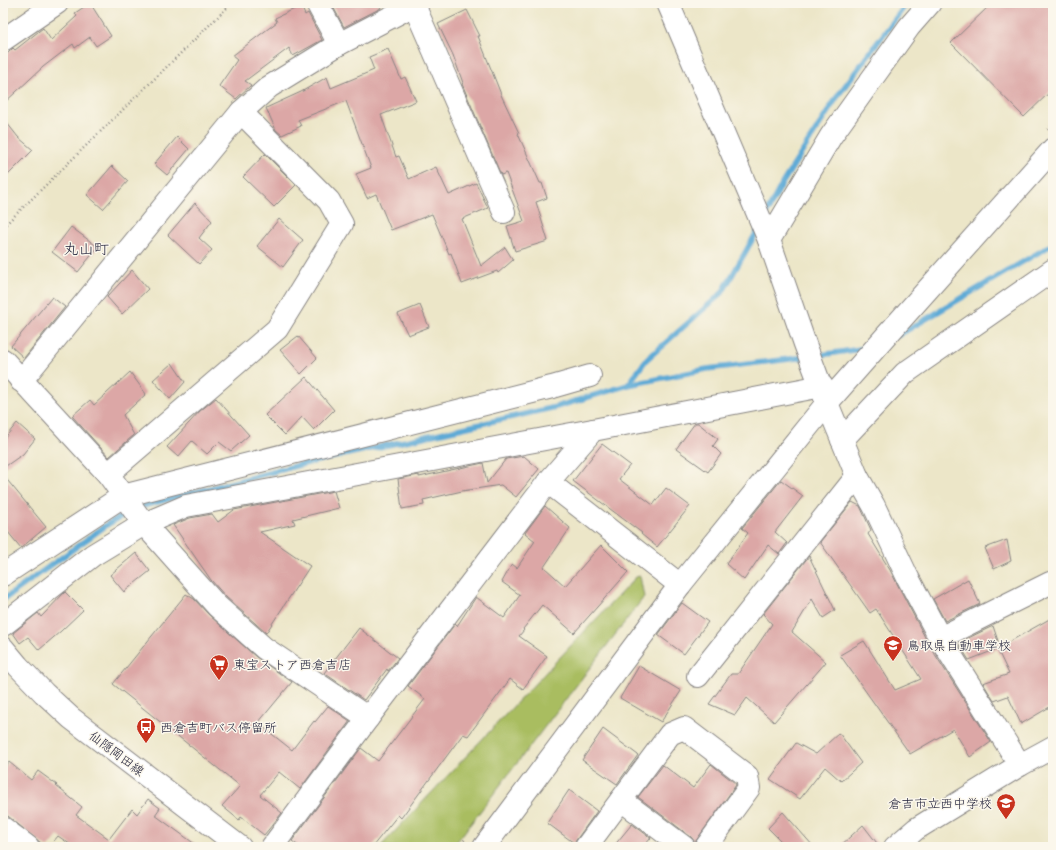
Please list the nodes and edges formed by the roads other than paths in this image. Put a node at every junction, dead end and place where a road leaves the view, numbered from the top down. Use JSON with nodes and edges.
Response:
{"nodes":[{"id":1,"x":57,"y":3,"type":"edge"},
{"id":2,"x":317,"y":3,"type":"edge"},
{"id":3,"x":668,"y":3,"type":"edge"},
{"id":4,"x":930,"y":3,"type":"edge"},
{"id":5,"x":416,"y":4,"type":"edge"},
{"id":6,"x":3,"y":40,"type":"edge"},
{"id":7,"x":339,"y":44,"type":"junction"},
{"id":8,"x":241,"y":112,"type":"junction"},
{"id":9,"x":1053,"y":149,"type":"edge"},
{"id":10,"x":504,"y":212,"type":"dead end"},
{"id":11,"x":767,"y":235,"type":"junction"},
{"id":12,"x":1053,"y":270,"type":"edge"},
{"id":13,"x":3,"y":360,"type":"edge"},
{"id":14,"x":590,"y":376,"type":"dead end"},
{"id":15,"x":21,"y":381,"type":"junction"},
{"id":16,"x":821,"y":386,"type":"junction"},
{"id":17,"x":593,"y":430,"type":"junction"},
{"id":18,"x":842,"y":440,"type":"junction"},
{"id":19,"x":108,"y":474,"type":"junction"},
{"id":20,"x":857,"y":476,"type":"junction"},
{"id":21,"x":548,"y":482,"type":"junction"},
{"id":22,"x":123,"y":496,"type":"junction"},
{"id":23,"x":144,"y":524,"type":"junction"},
{"id":24,"x":3,"y":575,"type":"edge"},
{"id":25,"x":1050,"y":583,"type":"dead end"},
{"id":26,"x":680,"y":585,"type":"junction"},
{"id":27,"x":3,"y":625,"type":"edge"},
{"id":28,"x":940,"y":638,"type":"junction"},
{"id":29,"x":3,"y":648,"type":"edge"},
{"id":30,"x":698,"y":676,"type":"dead end"},
{"id":31,"x":368,"y":718,"type":"junction"},
{"id":32,"x":1053,"y":747,"type":"edge"},
{"id":33,"x":1020,"y":765,"type":"junction"},
{"id":34,"x":621,"y":800,"type":"junction"},
{"id":35,"x":3,"y":828,"type":"edge"},
{"id":36,"x":28,"y":847,"type":"edge"},
{"id":37,"x":240,"y":847,"type":"edge"},
{"id":38,"x":272,"y":847,"type":"edge"},
{"id":39,"x":484,"y":847,"type":"edge"},
{"id":40,"x":586,"y":847,"type":"edge"},
{"id":41,"x":684,"y":847,"type":"edge"},
{"id":42,"x":706,"y":847,"type":"edge"},
{"id":43,"x":895,"y":847,"type":"edge"}],
"edges":[{"from":1,"to":6,"type":"main road"},
{"from":2,"to":7,"type":"main road"},
{"from":3,"to":11,"type":"main road"},
{"from":4,"to":11,"type":"main road"},
{"from":5,"to":7,"type":"main road"},
{"from":5,"to":10,"type":"main road"},
{"from":7,"to":8,"type":"main road"},
{"from":8,"to":15,"type":"main road"},
{"from":8,"to":19,"type":"main road"},
{"from":9,"to":16,"type":"main road"},
{"from":11,"to":16,"type":"main road"},
{"from":12,"to":18,"type":"main road"},
{"from":13,"to":15,"type":"main road"},
{"from":14,"to":22,"type":"main road"},
{"from":15,"to":19,"type":"main road"},
{"from":16,"to":17,"type":"main road"},
{"from":16,"to":18,"type":"main road"},
{"from":16,"to":26,"type":"main road"},
{"from":17,"to":21,"type":"main road"},
{"from":17,"to":23,"type":"main road"},
{"from":18,"to":20,"type":"main road"},
{"from":19,"to":22,"type":"main road"},
{"from":20,"to":28,"type":"main road"},
{"from":20,"to":30,"type":"main road"},
{"from":21,"to":26,"type":"main road"},
{"from":21,"to":31,"type":"main road"},
{"from":22,"to":23,"type":"main road"},
{"from":22,"to":24,"type":"main road"},
{"from":23,"to":27,"type":"main road"},
{"from":23,"to":31,"type":"main road"},
{"from":25,"to":28,"type":"main road"},
{"from":26,"to":39,"type":"main road"},
{"from":28,"to":33,"type":"main road"},
{"from":29,"to":37,"type":"main road","name":"仙隠岡田線"},
{"from":31,"to":38,"type":"main road"},
{"from":32,"to":33,"type":"main road"},
{"from":33,"to":43,"type":"main road"},
{"from":34,"to":40,"type":"main road"},
{"from":34,"to":41,"type":"main road"},
{"from":34,"to":42,"type":"main road"},
{"from":35,"to":36,"type":"main road"}]}
